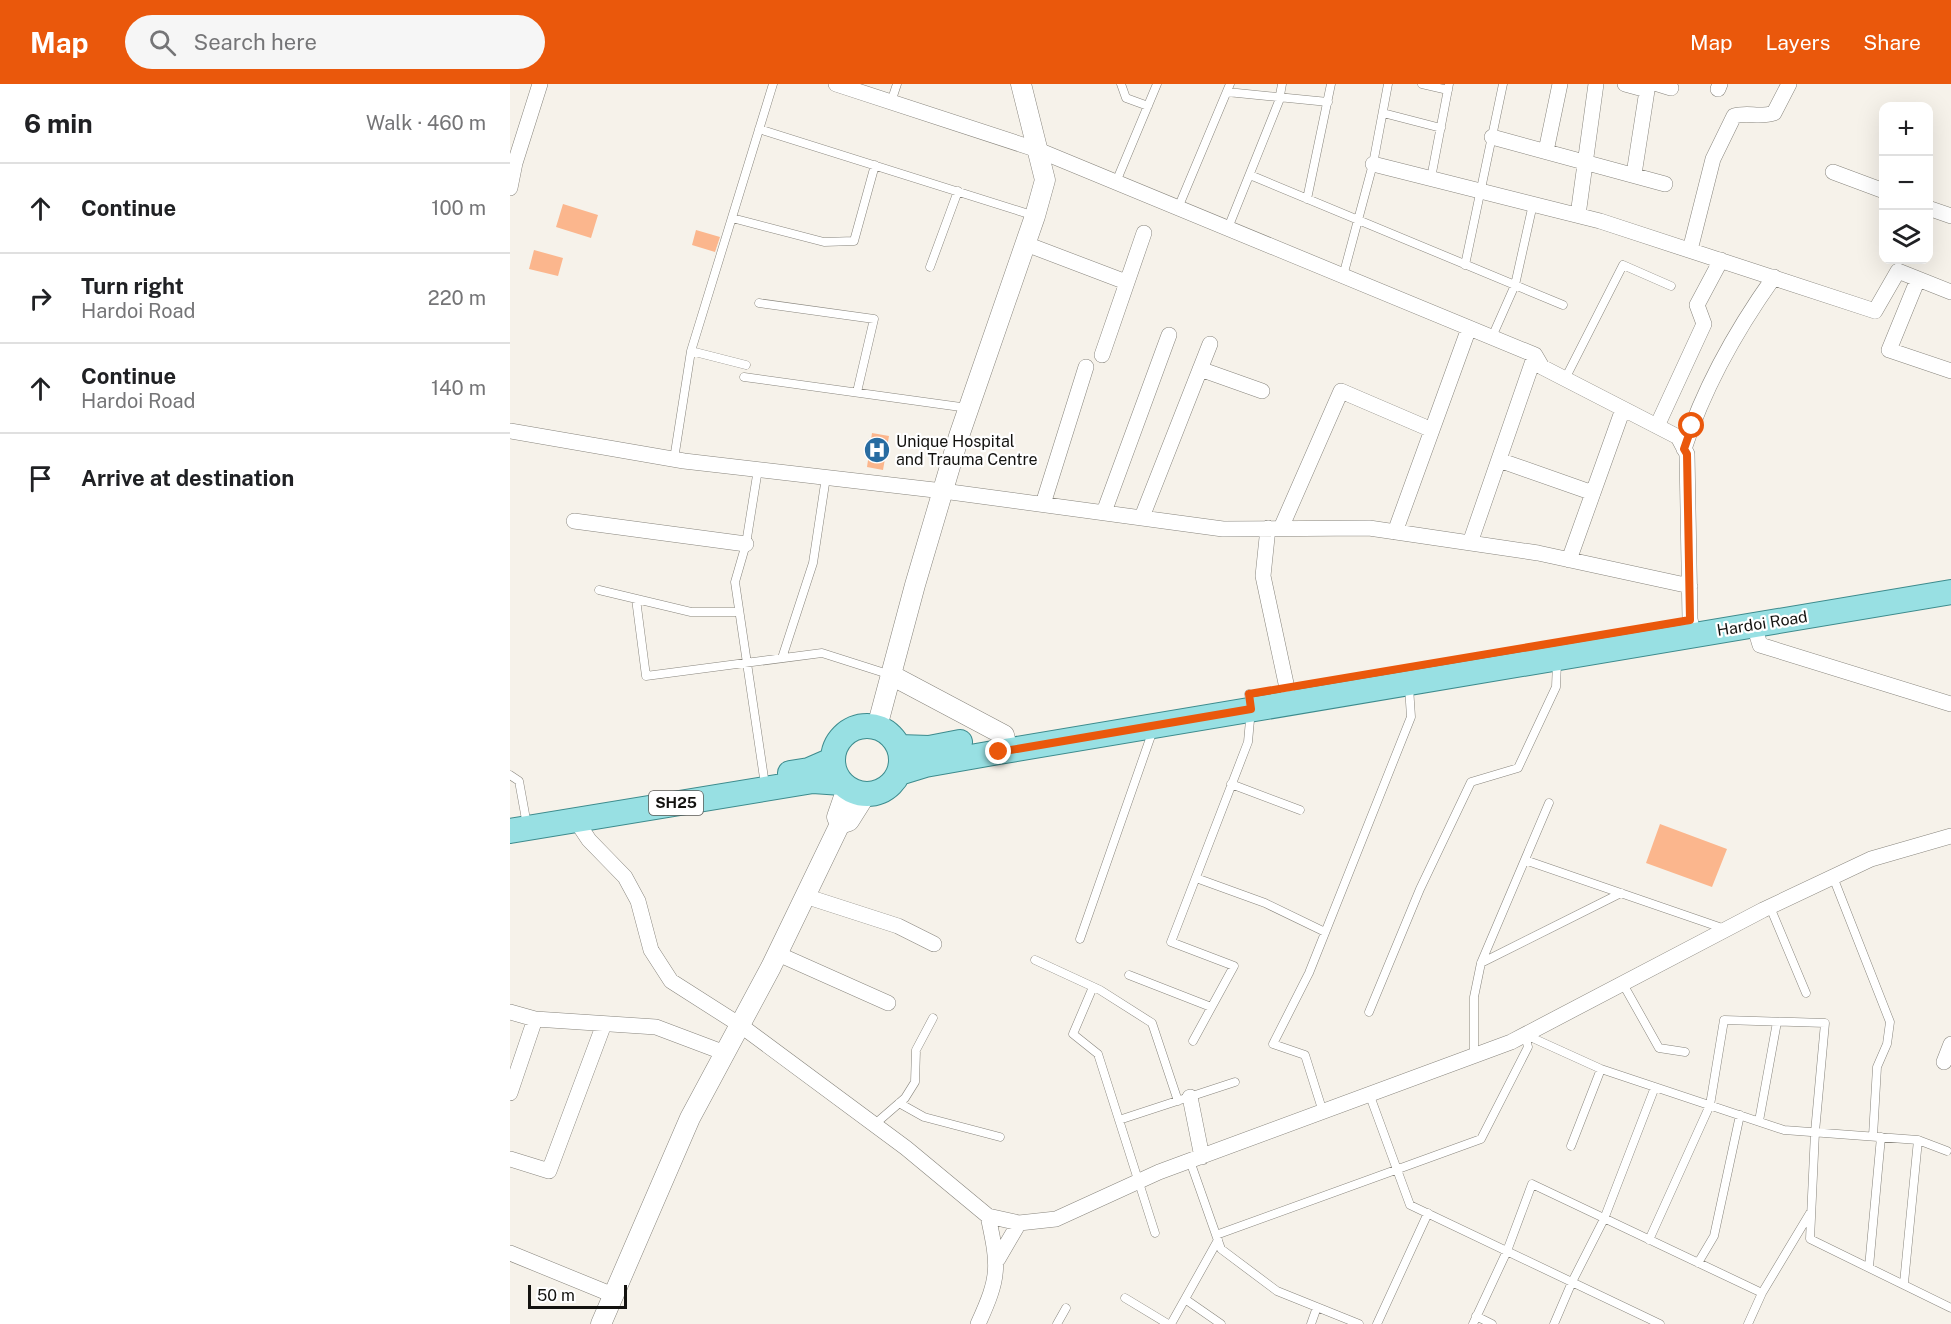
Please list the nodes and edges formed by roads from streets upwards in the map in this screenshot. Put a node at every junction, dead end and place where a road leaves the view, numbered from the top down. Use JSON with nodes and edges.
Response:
{"nodes":[{"id":1,"x":540,"y":84,"type":"edge"},
{"id":2,"x":836,"y":84,"type":"edge"},
{"id":3,"x":1021,"y":84,"type":"edge"},
{"id":4,"x":1560,"y":84,"type":"edge"},
{"id":5,"x":1596,"y":84,"type":"edge"},
{"id":6,"x":1625,"y":84,"type":"edge"},
{"id":7,"x":1789,"y":84,"type":"edge"},
{"id":8,"x":1656,"y":86,"type":"edge"},
{"id":9,"x":1492,"y":137,"type":"road end"},
{"id":10,"x":1038,"y":150,"type":"junction"},
{"id":11,"x":1546,"y":151,"type":"junction"},
{"id":12,"x":1585,"y":161,"type":"junction"},
{"id":13,"x":1373,"y":164,"type":"road end"},
{"id":14,"x":1833,"y":172,"type":"dead end"},
{"id":15,"x":1634,"y":174,"type":"junction"},
{"id":16,"x":1665,"y":184,"type":"dead end"},
{"id":17,"x":510,"y":188,"type":"edge"},
{"id":18,"x":1879,"y":189,"type":"edge"},
{"id":19,"x":1933,"y":209,"type":"edge"},
{"id":20,"x":1578,"y":215,"type":"junction"},
{"id":21,"x":1951,"y":216,"type":"edge"},
{"id":22,"x":1144,"y":233,"type":"dead end"},
{"id":23,"x":1026,"y":244,"type":"junction"},
{"id":24,"x":1690,"y":250,"type":"junction"},
{"id":25,"x":1721,"y":260,"type":"junction"},
{"id":26,"x":1774,"y":276,"type":"junction"},
{"id":27,"x":1918,"y":279,"type":"junction"},
{"id":28,"x":1126,"y":282,"type":"junction"},
{"id":29,"x":1951,"y":292,"type":"edge"},
{"id":30,"x":1469,"y":327,"type":"junction"},
{"id":31,"x":1169,"y":335,"type":"dead end"},
{"id":32,"x":1209,"y":344,"type":"dead end"},
{"id":33,"x":1102,"y":355,"type":"dead end"},
{"id":34,"x":1536,"y":355,"type":"junction"},
{"id":35,"x":1086,"y":367,"type":"dead end"},
{"id":36,"x":1200,"y":369,"type":"junction"},
{"id":37,"x":1951,"y":371,"type":"edge"},
{"id":38,"x":1262,"y":391,"type":"dead end"},
{"id":39,"x":1623,"y":409,"type":"junction"},
{"id":40,"x":1657,"y":426,"type":"junction"},
{"id":41,"x":1432,"y":430,"type":"junction"},
{"id":42,"x":510,"y":431,"type":"edge"},
{"id":43,"x":1684,"y":449,"type":"junction"},
{"id":44,"x":1499,"y":460,"type":"junction"},
{"id":45,"x":943,"y":491,"type":"junction"},
{"id":46,"x":1593,"y":493,"type":"junction"},
{"id":47,"x":1043,"y":504,"type":"junction"},
{"id":48,"x":1104,"y":512,"type":"junction"},
{"id":49,"x":1142,"y":517,"type":"junction"},
{"id":50,"x":574,"y":520,"type":"dead end"},
{"id":51,"x":1275,"y":528,"type":"junction"},
{"id":52,"x":1395,"y":532,"type":"junction"},
{"id":53,"x":1470,"y":543,"type":"junction"},
{"id":54,"x":746,"y":544,"type":"road end"},
{"id":55,"x":1569,"y":560,"type":"junction"},
{"id":56,"x":1951,"y":576,"type":"edge"},
{"id":57,"x":1690,"y":586,"type":"junction"},
{"id":58,"x":1951,"y":592,"type":"edge"},
{"id":59,"x":1754,"y":625,"type":"junction"},
{"id":60,"x":1692,"y":627,"type":"junction"},
{"id":61,"x":891,"y":675,"type":"junction"},
{"id":62,"x":1287,"y":688,"type":"junction"},
{"id":63,"x":1250,"y":702,"type":"junction"},
{"id":64,"x":1951,"y":704,"type":"edge"},
{"id":65,"x":877,"y":727,"type":"junction"},
{"id":66,"x":1006,"y":743,"type":"junction"},
{"id":67,"x":900,"y":747,"type":"junction"},
{"id":68,"x":832,"y":760,"type":"junction"},
{"id":69,"x":899,"y":773,"type":"junction"},
{"id":70,"x":852,"y":788,"type":"junction"},
{"id":71,"x":575,"y":819,"type":"junction"},
{"id":72,"x":518,"y":825,"type":"edge"},
{"id":73,"x":1951,"y":836,"type":"edge"},
{"id":74,"x":805,"y":896,"type":"junction"},
{"id":75,"x":934,"y":944,"type":"dead end"},
{"id":76,"x":778,"y":954,"type":"junction"},
{"id":77,"x":888,"y":1003,"type":"dead end"},
{"id":78,"x":510,"y":1012,"type":"edge"},
{"id":79,"x":535,"y":1019,"type":"junction"},
{"id":80,"x":604,"y":1024,"type":"junction"},
{"id":81,"x":740,"y":1025,"type":"junction"},
{"id":82,"x":1951,"y":1044,"type":"edge"},
{"id":83,"x":724,"y":1053,"type":"junction"},
{"id":84,"x":1944,"y":1062,"type":"dead end"},
{"id":85,"x":510,"y":1093,"type":"edge"},
{"id":86,"x":1184,"y":1099,"type":"road end"},
{"id":87,"x":510,"y":1159,"type":"edge"},
{"id":88,"x":1196,"y":1159,"type":"junction"},
{"id":89,"x":988,"y":1216,"type":"junction"},
{"id":90,"x":1019,"y":1223,"type":"junction"},
{"id":91,"x":510,"y":1253,"type":"edge"},
{"id":92,"x":998,"y":1259,"type":"junction"},
{"id":93,"x":614,"y":1295,"type":"junction"},
{"id":94,"x":601,"y":1324,"type":"edge"},
{"id":95,"x":978,"y":1324,"type":"edge"}],
"edges":[{"from":1,"to":17,"type":"street"},
{"from":2,"to":10,"type":"street"},
{"from":3,"to":10,"type":"street"},
{"from":4,"to":11,"type":"street"},
{"from":5,"to":12,"type":"street"},
{"from":6,"to":8,"type":"street"},
{"from":7,"to":24,"type":"street"},
{"from":8,"to":15,"type":"street"},
{"from":9,"to":11,"type":"street"},
{"from":10,"to":23,"type":"street"},
{"from":10,"to":30,"type":"street"},
{"from":11,"to":12,"type":"street"},
{"from":12,"to":15,"type":"street"},
{"from":12,"to":20,"type":"street"},
{"from":13,"to":20,"type":"street"},
{"from":14,"to":18,"type":"street"},
{"from":15,"to":16,"type":"street"},
{"from":19,"to":21,"type":"street"},
{"from":20,"to":24,"type":"street"},
{"from":22,"to":28,"type":"street"},
{"from":23,"to":28,"type":"street"},
{"from":23,"to":45,"type":"street"},
{"from":24,"to":25,"type":"street"},
{"from":25,"to":26,"type":"street"},
{"from":25,"to":40,"type":"street"},
{"from":26,"to":27,"type":"street"},
{"from":26,"to":43,"type":"street"},
{"from":27,"to":29,"type":"street"},
{"from":27,"to":37,"type":"street"},
{"from":28,"to":33,"type":"street"},
{"from":30,"to":34,"type":"street"},
{"from":30,"to":41,"type":"street"},
{"from":31,"to":48,"type":"street"},
{"from":32,"to":36,"type":"street"},
{"from":34,"to":39,"type":"street"},
{"from":34,"to":44,"type":"street"},
{"from":35,"to":47,"type":"street"},
{"from":36,"to":38,"type":"street"},
{"from":36,"to":49,"type":"street"},
{"from":39,"to":40,"type":"street"},
{"from":39,"to":46,"type":"street"},
{"from":40,"to":43,"type":"street"},
{"from":41,"to":51,"type":"street"},
{"from":41,"to":52,"type":"street"},
{"from":42,"to":45,"type":"street"},
{"from":43,"to":57,"type":"street"},
{"from":44,"to":46,"type":"street"},
{"from":44,"to":53,"type":"street"},
{"from":45,"to":47,"type":"street"},
{"from":45,"to":61,"type":"street"},
{"from":46,"to":55,"type":"street"},
{"from":47,"to":48,"type":"street"},
{"from":48,"to":49,"type":"street"},
{"from":49,"to":51,"type":"street"},
{"from":50,"to":54,"type":"street"},
{"from":51,"to":52,"type":"street"},
{"from":51,"to":62,"type":"street"},
{"from":52,"to":53,"type":"street"},
{"from":53,"to":55,"type":"street"},
{"from":55,"to":57,"type":"street"},
{"from":56,"to":60,"type":"main road","name":"Hardoi Road","number":"SH25"},
{"from":57,"to":60,"type":"street"},
{"from":58,"to":59,"type":"main road","name":"Hardoi Road","number":"SH25"},
{"from":59,"to":60,"type":"main road","name":"Hardoi Road","number":"SH25"},
{"from":59,"to":64,"type":"street"},
{"from":60,"to":62,"type":"main road","name":"Hardoi Road","number":"SH25"},
{"from":60,"to":63,"type":"main road","name":"Hardoi Road","number":"SH25"},
{"from":61,"to":65,"type":"street"},
{"from":61,"to":66,"type":"street"},
{"from":62,"to":63,"type":"main road","name":"Hardoi Road","number":"SH25"},
{"from":63,"to":66,"type":"main road","name":"Hardoi Road","number":"SH25"},
{"from":63,"to":66,"type":"main road","name":"Hardoi Road","number":"SH25"},
{"from":65,"to":67,"type":"main road"},
{"from":65,"to":68,"type":"main road"},
{"from":66,"to":67,"type":"main road","name":"Hardoi Road","number":"SH25"},
{"from":66,"to":69,"type":"main road","name":"Hardoi Road","number":"SH25"},
{"from":67,"to":69,"type":"main road"},
{"from":68,"to":70,"type":"main road"},
{"from":68,"to":72,"type":"main road","number":"SH25"},
{"from":69,"to":70,"type":"main road","number":"SH25"},
{"from":70,"to":71,"type":"main road","number":"SH25"},
{"from":70,"to":74,"type":"street"},
{"from":71,"to":72,"type":"main road","number":"SH25"},
{"from":71,"to":81,"type":"street"},
{"from":73,"to":88,"type":"street"},
{"from":74,"to":75,"type":"street"},
{"from":74,"to":76,"type":"street"},
{"from":76,"to":77,"type":"street"},
{"from":76,"to":81,"type":"street"},
{"from":78,"to":79,"type":"street"},
{"from":79,"to":80,"type":"street"},
{"from":79,"to":85,"type":"street"},
{"from":80,"to":83,"type":"street"},
{"from":80,"to":87,"type":"street"},
{"from":81,"to":83,"type":"street"},
{"from":81,"to":89,"type":"street"},
{"from":82,"to":84,"type":"street"},
{"from":83,"to":93,"type":"street"},
{"from":86,"to":88,"type":"street"},
{"from":88,"to":90,"type":"street"},
{"from":89,"to":90,"type":"street"},
{"from":89,"to":92,"type":"street"},
{"from":90,"to":92,"type":"street"},
{"from":91,"to":93,"type":"street"},
{"from":92,"to":95,"type":"street"},
{"from":93,"to":94,"type":"street"}]}
